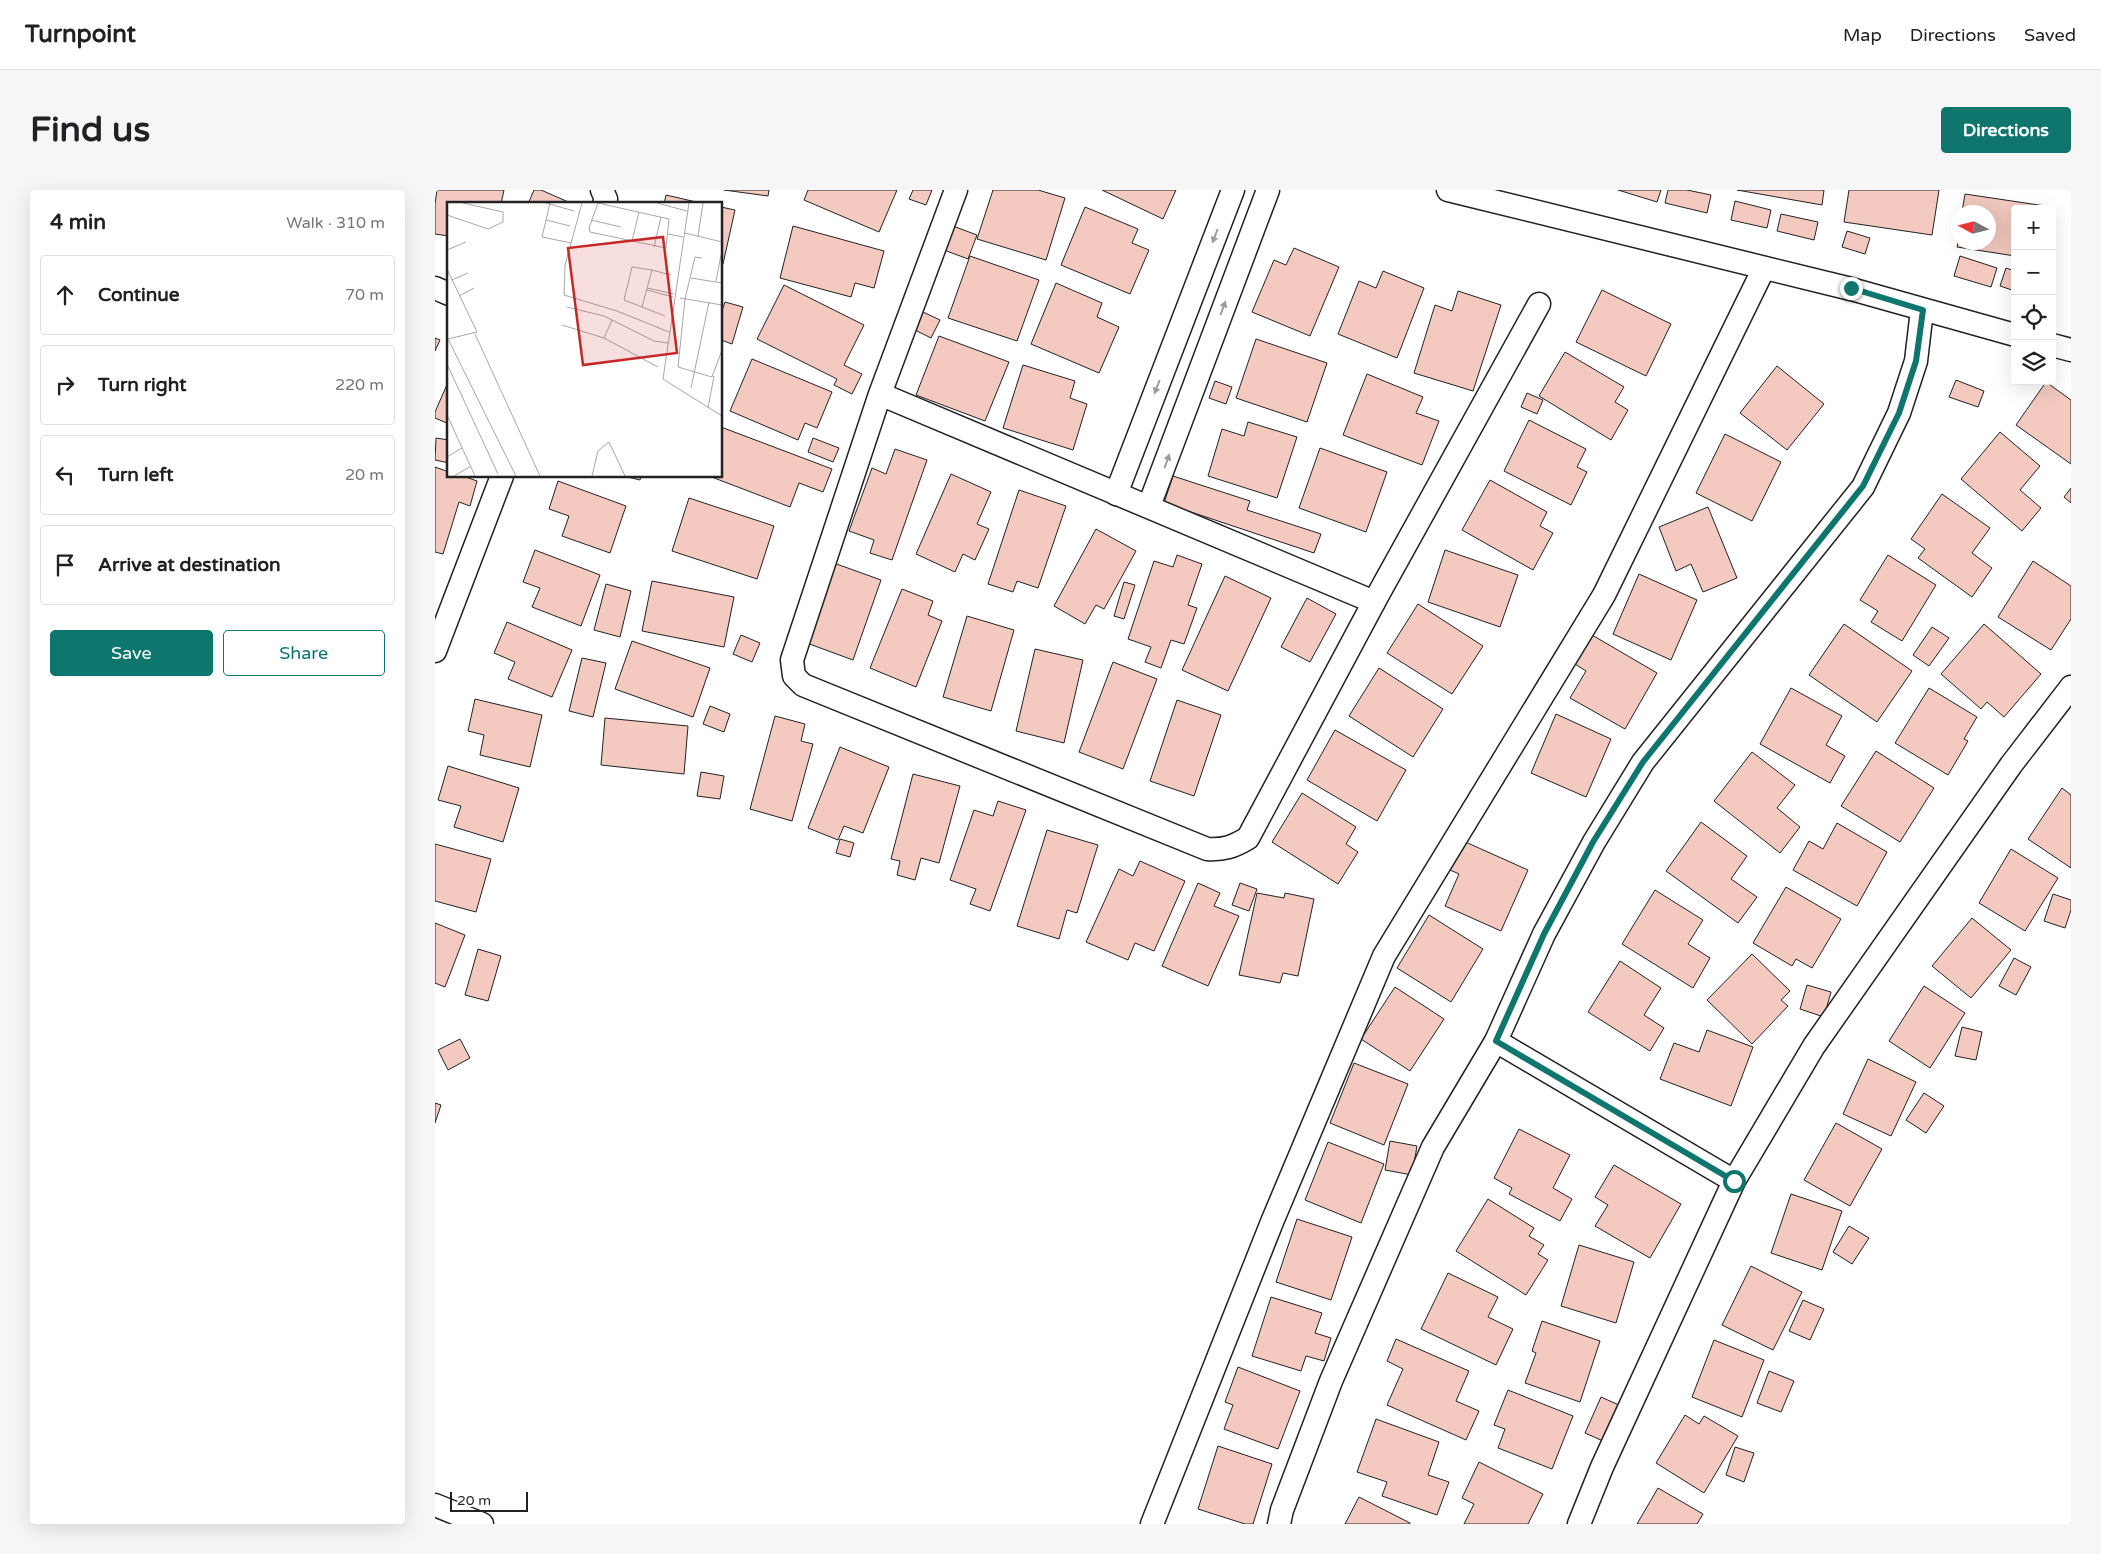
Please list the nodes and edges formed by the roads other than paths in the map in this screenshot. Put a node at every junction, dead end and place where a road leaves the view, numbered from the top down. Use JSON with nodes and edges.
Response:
{"nodes":[{"id":1,"x":602,"y":190,"type":"edge"},
{"id":2,"x":956,"y":190,"type":"edge"},
{"id":3,"x":1233,"y":190,"type":"edge"},
{"id":4,"x":1267,"y":190,"type":"edge"},
{"id":5,"x":1448,"y":190,"type":"edge"},
{"id":6,"x":605,"y":202,"type":"edge"},
{"id":7,"x":1764,"y":268,"type":"junction"},
{"id":8,"x":435,"y":288,"type":"edge"},
{"id":9,"x":447,"y":293,"type":"edge"},
{"id":10,"x":1539,"y":304,"type":"dead end"},
{"id":11,"x":1923,"y":310,"type":"junction"},
{"id":12,"x":2011,"y":334,"type":"edge"},
{"id":13,"x":2056,"y":346,"type":"edge"},
{"id":14,"x":2071,"y":350,"type":"edge"},
{"id":15,"x":880,"y":394,"type":"junction"},
{"id":16,"x":501,"y":478,"type":"edge"},
{"id":17,"x":1116,"y":494,"type":"junction"},
{"id":18,"x":1149,"y":506,"type":"junction"},
{"id":19,"x":1374,"y":602,"type":"junction"},
{"id":20,"x":440,"y":622,"type":"edge"},
{"id":21,"x":435,"y":651,"type":"edge"},
{"id":22,"x":2071,"y":687,"type":"edge"},
{"id":23,"x":1496,"y":1041,"type":"junction"},
{"id":24,"x":1734,"y":1181,"type":"junction"},
{"id":25,"x":435,"y":1505,"type":"edge"},
{"id":26,"x":482,"y":1524,"type":"edge"},
{"id":27,"x":1152,"y":1524,"type":"edge"},
{"id":28,"x":1279,"y":1524,"type":"edge"},
{"id":29,"x":1579,"y":1524,"type":"edge"}],
"edges":[{"from":1,"to":6,"type":"street"},
{"from":2,"to":15,"type":"street"},
{"from":3,"to":17,"type":"street","one_way":true},
{"from":18,"to":4,"type":"street","one_way":true},
{"from":5,"to":7,"type":"street"},
{"from":7,"to":11,"type":"street"},
{"from":7,"to":27,"type":"street"},
{"from":8,"to":9,"type":"street"},
{"from":10,"to":19,"type":"street"},
{"from":11,"to":12,"type":"street"},
{"from":11,"to":23,"type":"street"},
{"from":13,"to":14,"type":"street"},
{"from":15,"to":17,"type":"street"},
{"from":15,"to":19,"type":"street"},
{"from":16,"to":20,"type":"street"},
{"from":17,"to":18,"type":"street"},
{"from":18,"to":19,"type":"street"},
{"from":20,"to":21,"type":"street"},
{"from":22,"to":24,"type":"street"},
{"from":23,"to":24,"type":"street"},
{"from":23,"to":28,"type":"street"},
{"from":24,"to":29,"type":"street"},
{"from":25,"to":26,"type":"street"}]}
